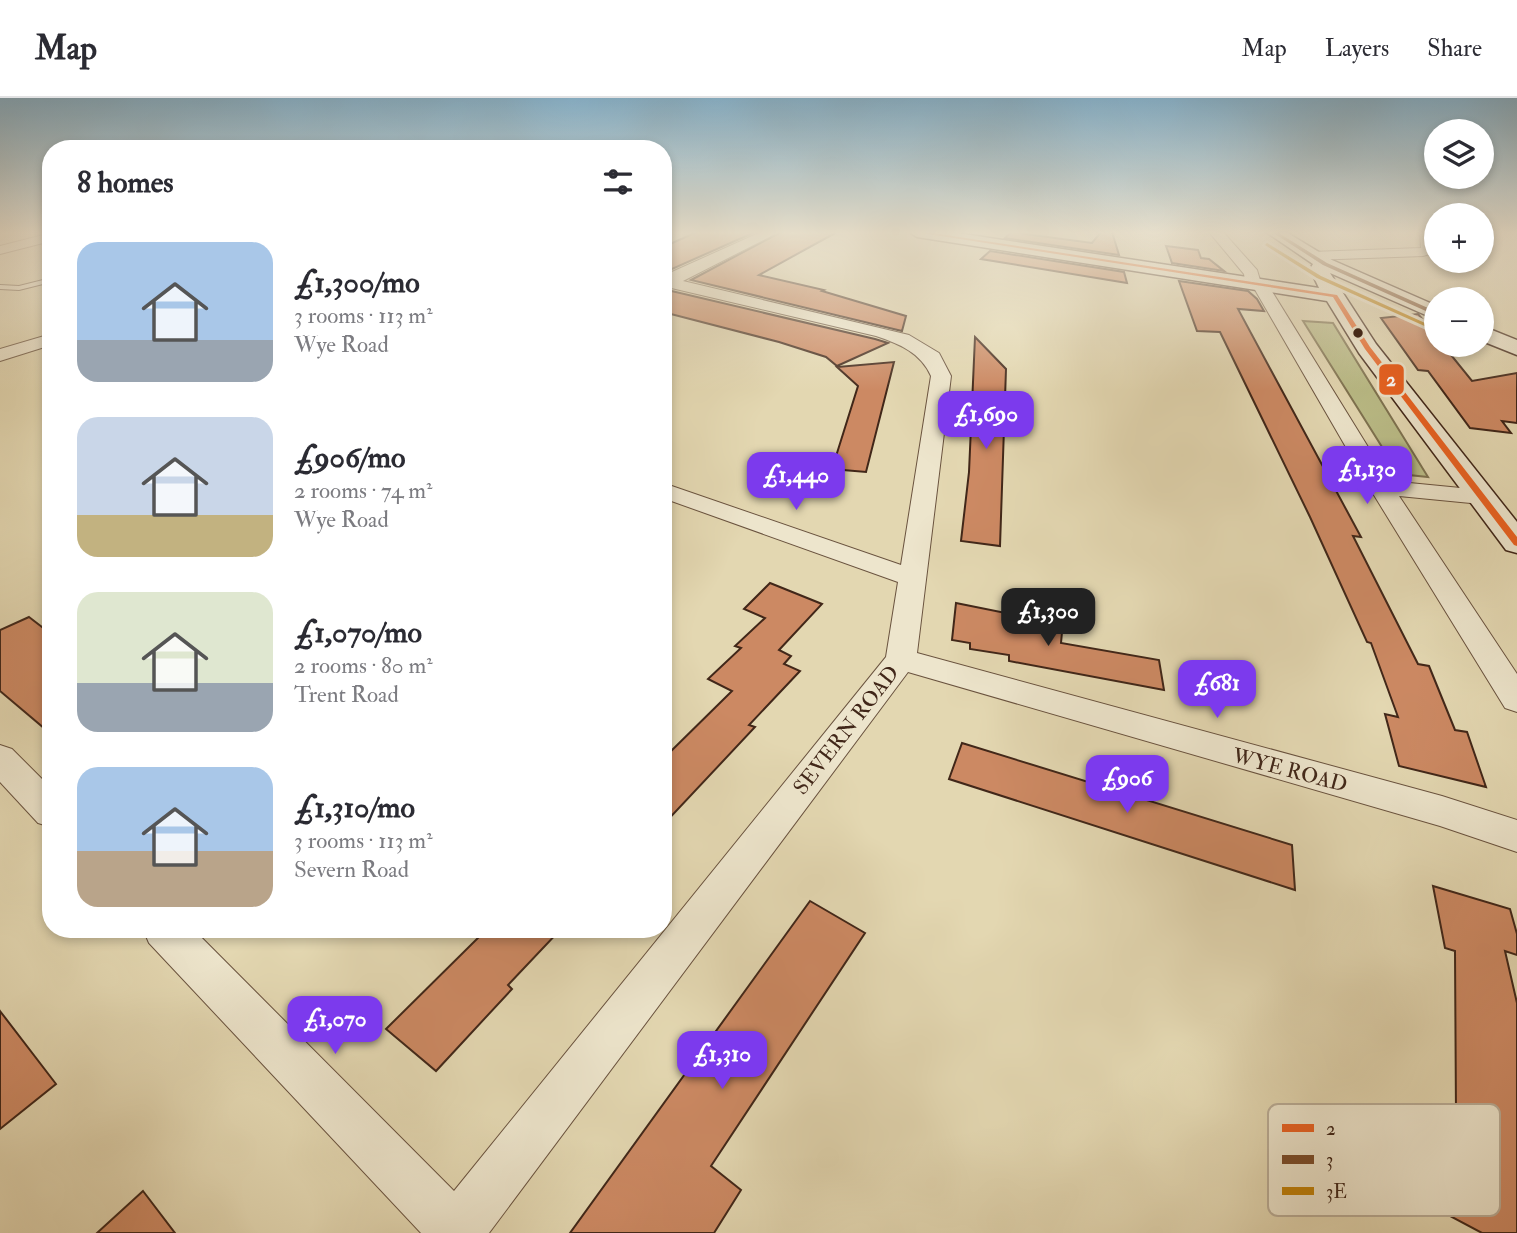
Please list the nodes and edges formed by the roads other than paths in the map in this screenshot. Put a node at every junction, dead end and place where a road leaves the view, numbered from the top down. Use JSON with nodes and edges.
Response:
{"nodes":[{"id":1,"x":31,"y":285,"type":"edge"},
{"id":2,"x":682,"y":285,"type":"edge"},
{"id":3,"x":1256,"y":285,"type":"joint"},
{"id":4,"x":1328,"y":285,"type":"edge"},
{"id":5,"x":1373,"y":285,"type":"edge"},
{"id":6,"x":0,"y":287,"type":"edge"},
{"id":7,"x":1335,"y":296,"type":"junction"},
{"id":8,"x":1424,"y":308,"type":"edge"},
{"id":9,"x":1494,"y":338,"type":"edge"},
{"id":10,"x":42,"y":342,"type":"edge"},
{"id":11,"x":1517,"y":348,"type":"edge"},
{"id":12,"x":0,"y":355,"type":"edge"},
{"id":13,"x":1381,"y":487,"type":"junction"},
{"id":14,"x":672,"y":493,"type":"edge"},
{"id":15,"x":1481,"y":497,"type":"junction"},
{"id":16,"x":1517,"y":543,"type":"edge"},
{"id":17,"x":912,"y":579,"type":"junction"},
{"id":18,"x":901,"y":659,"type":"junction"},
{"id":19,"x":1517,"y":700,"type":"edge"},
{"id":20,"x":0,"y":760,"type":"edge"},
{"id":21,"x":42,"y":803,"type":"edge"},
{"id":22,"x":1517,"y":836,"type":"edge"},
{"id":23,"x":173,"y":938,"type":"edge"},
{"id":24,"x":456,"y":1232,"type":"edge"}],
"edges":[{"from":1,"to":6,"type":"lane"},
{"from":2,"to":17,"type":"street","name":"SEVERN ROAD"},
{"from":3,"to":7,"type":"street"},
{"from":3,"to":13,"type":"street"},
{"from":4,"to":7,"type":"street"},
{"from":5,"to":8,"type":"street"},
{"from":7,"to":15,"type":"street"},
{"from":9,"to":11,"type":"street"},
{"from":10,"to":12,"type":"street"},
{"from":13,"to":15,"type":"street"},
{"from":13,"to":19,"type":"street"},
{"from":14,"to":17,"type":"street"},
{"from":15,"to":16,"type":"street"},
{"from":17,"to":18,"type":"street","name":"SEVERN ROAD"},
{"from":18,"to":22,"type":"street","name":"WYE ROAD"},
{"from":18,"to":24,"type":"street","name":"SEVERN ROAD"},
{"from":20,"to":21,"type":"street"},
{"from":23,"to":24,"type":"street"}]}
